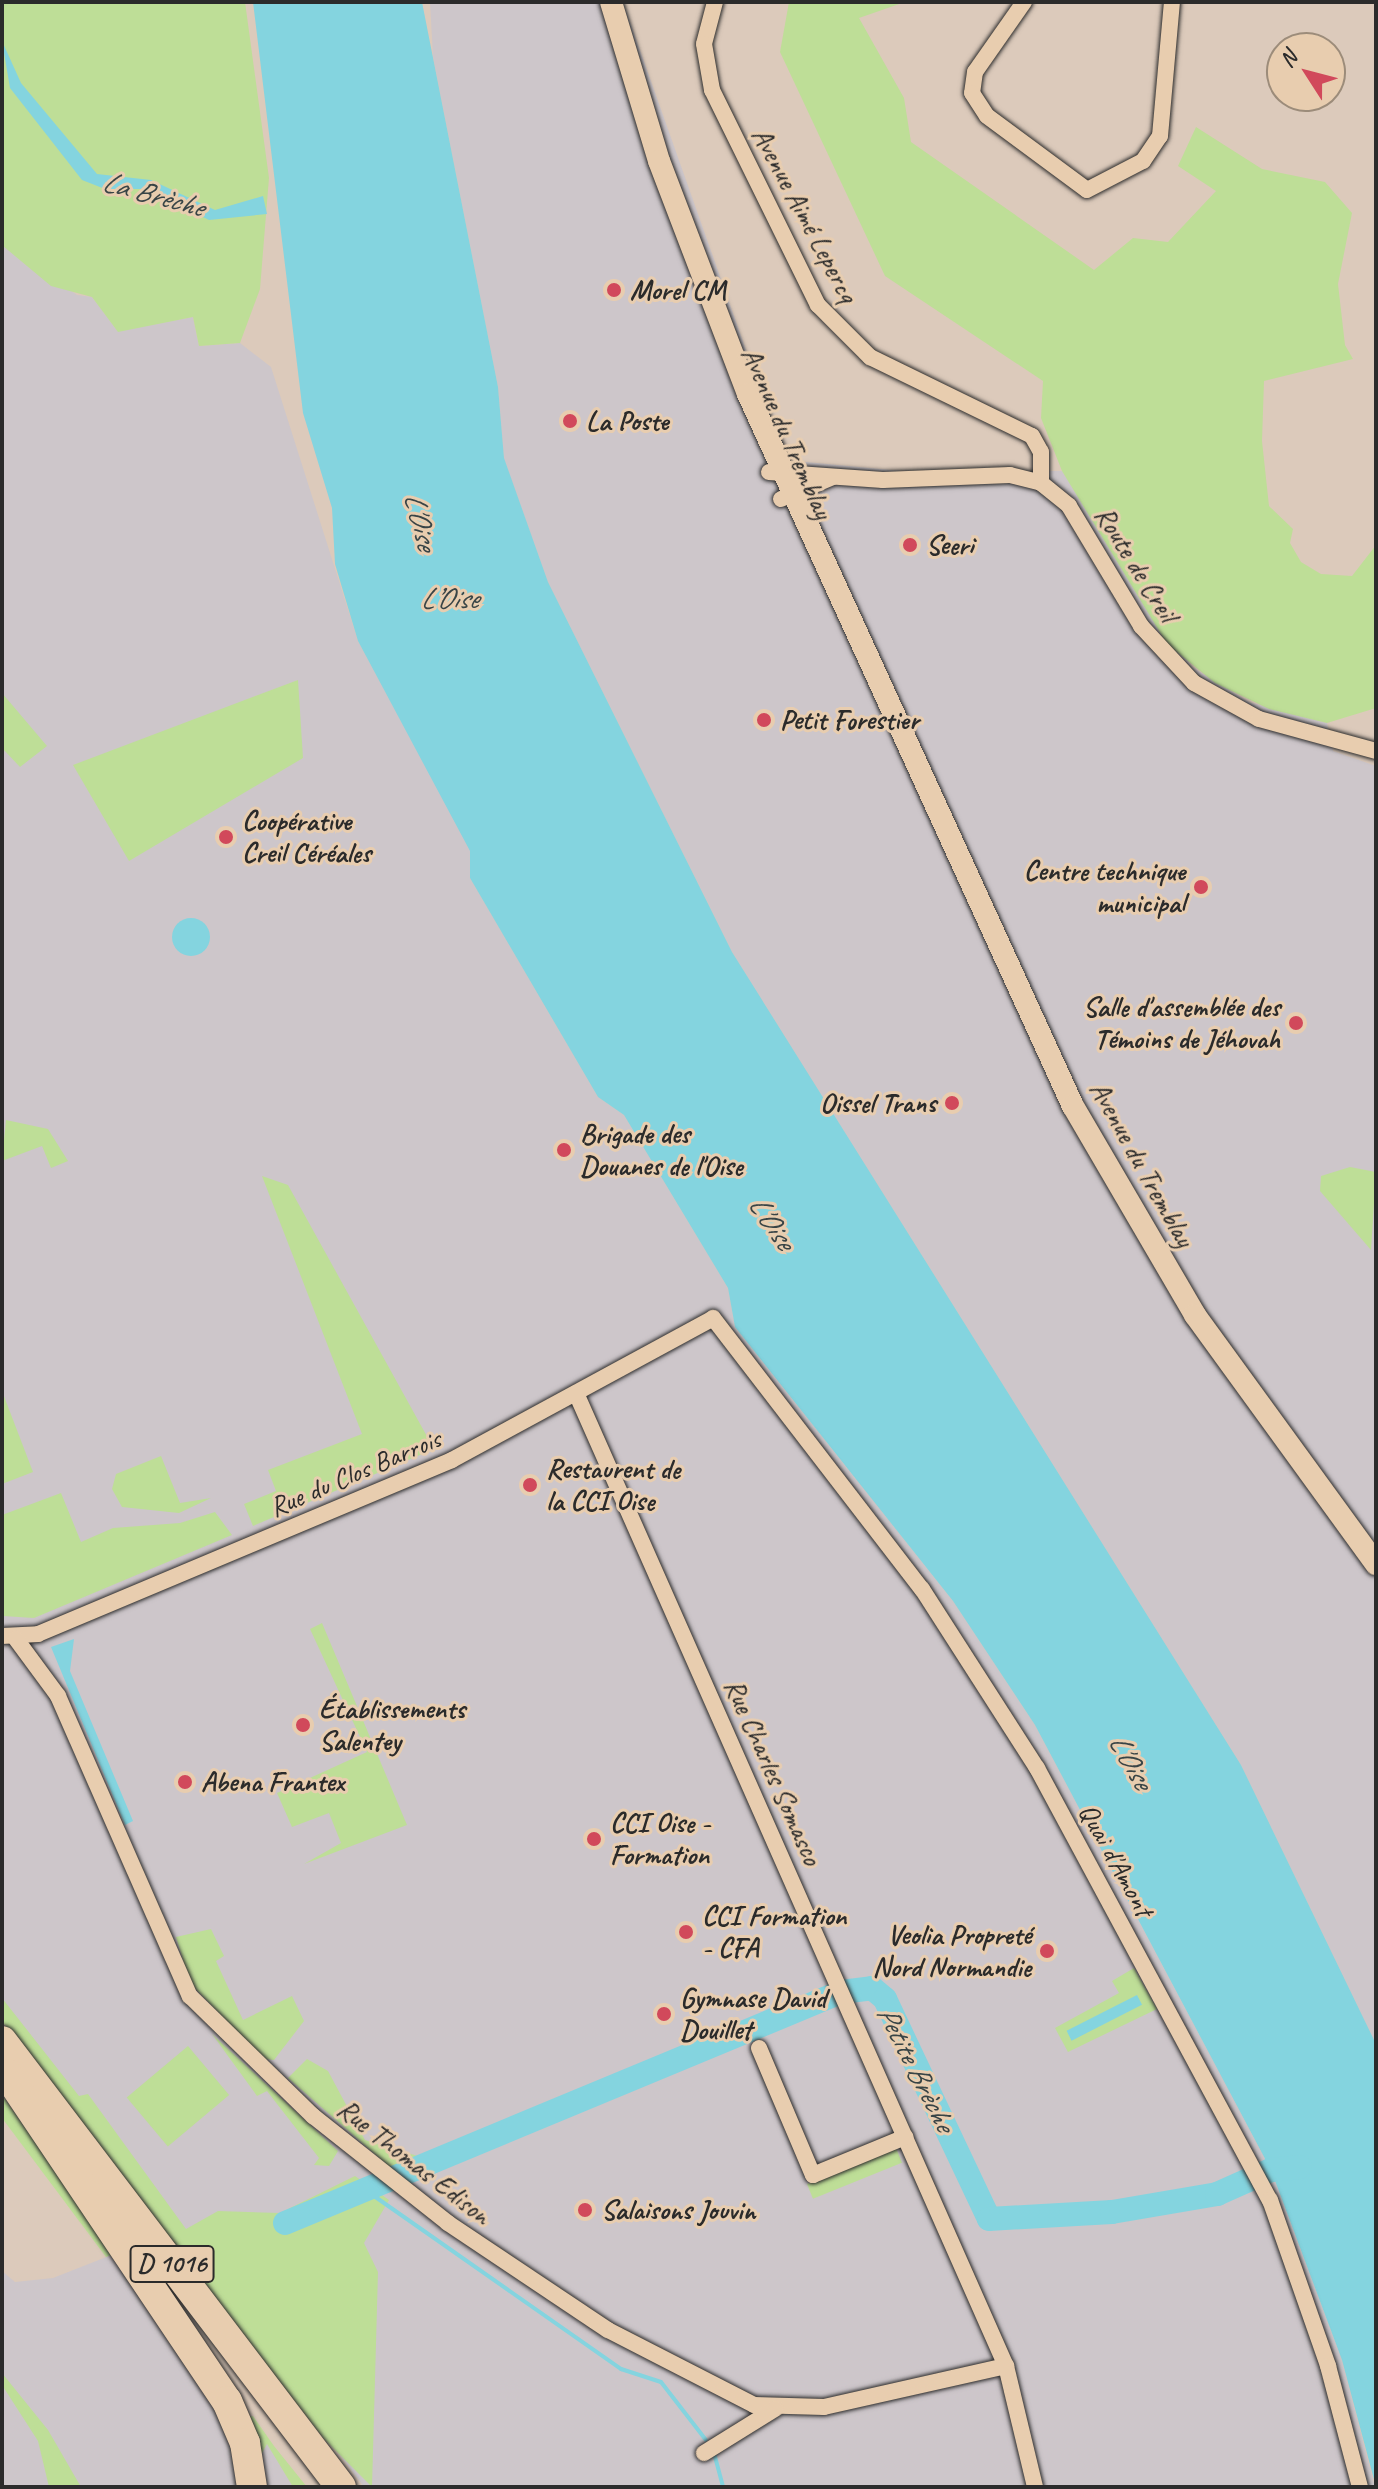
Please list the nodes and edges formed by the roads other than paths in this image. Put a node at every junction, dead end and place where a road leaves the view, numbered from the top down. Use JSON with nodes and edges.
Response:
{"nodes":[{"id":1,"x":611,"y":2,"type":"edge"},
{"id":2,"x":715,"y":2,"type":"edge"},
{"id":3,"x":1024,"y":2,"type":"edge"},
{"id":4,"x":1172,"y":2,"type":"edge"},
{"id":5,"x":781,"y":470,"type":"junction"},
{"id":6,"x":835,"y":477,"type":"junction"},
{"id":7,"x":1041,"y":483,"type":"junction"},
{"id":8,"x":794,"y":493,"type":"junction"},
{"id":9,"x":1376,"y":751,"type":"edge"},
{"id":10,"x":713,"y":1318,"type":"joint"},
{"id":11,"x":576,"y":1393,"type":"junction"},
{"id":12,"x":1376,"y":1564,"type":"edge"},
{"id":13,"x":9,"y":1638,"type":"edge"},
{"id":14,"x":2,"y":2041,"type":"edge"},
{"id":15,"x":759,"y":2048,"type":"dead end"},
{"id":16,"x":4,"y":2071,"type":"edge"},
{"id":17,"x":905,"y":2137,"type":"junction"},
{"id":18,"x":1006,"y":2366,"type":"junction"},
{"id":19,"x":775,"y":2409,"type":"junction"},
{"id":20,"x":704,"y":2453,"type":"dead end"},
{"id":21,"x":252,"y":2487,"type":"edge"},
{"id":22,"x":318,"y":2487,"type":"edge"},
{"id":23,"x":341,"y":2487,"type":"edge"},
{"id":24,"x":1035,"y":2487,"type":"edge"},
{"id":25,"x":1360,"y":2487,"type":"edge"}],
"edges":[{"from":1,"to":5,"type":"main road","name":"Avenue du Tremblay"},
{"from":2,"to":7,"type":"street","name":"Avenue Aimé Lepercq"},
{"from":3,"to":4,"type":"street"},
{"from":5,"to":6,"type":"street"},
{"from":5,"to":8,"type":"main road","name":"Avenue du Tremblay"},
{"from":6,"to":7,"type":"street"},
{"from":6,"to":8,"type":"street"},
{"from":7,"to":9,"type":"street","name":"Route de Creil"},
{"from":8,"to":12,"type":"main road","name":"Avenue du Tremblay"},
{"from":10,"to":11,"type":"street","name":"Rue du Clos Barrois"},
{"from":10,"to":25,"type":"street","name":"Quai d'Amont"},
{"from":11,"to":13,"type":"street","name":"Rue du Clos Barrois"},
{"from":11,"to":17,"type":"street","name":"Rue Charles Somasco"},
{"from":13,"to":19,"type":"street","name":"Rue Thomas Edison"},
{"from":14,"to":23,"type":"highway","number":"D 1016"},
{"from":15,"to":17,"type":"street"},
{"from":16,"to":21,"type":"highway","number":"D 1016"},
{"from":16,"to":22,"type":"highway","number":"D 1016"},
{"from":17,"to":18,"type":"street","name":"Rue Charles Somasco"},
{"from":18,"to":19,"type":"street","name":"Rue Thomas Edison"},
{"from":18,"to":24,"type":"street","name":"Rue Charles Somasco"},
{"from":19,"to":20,"type":"street"}]}
